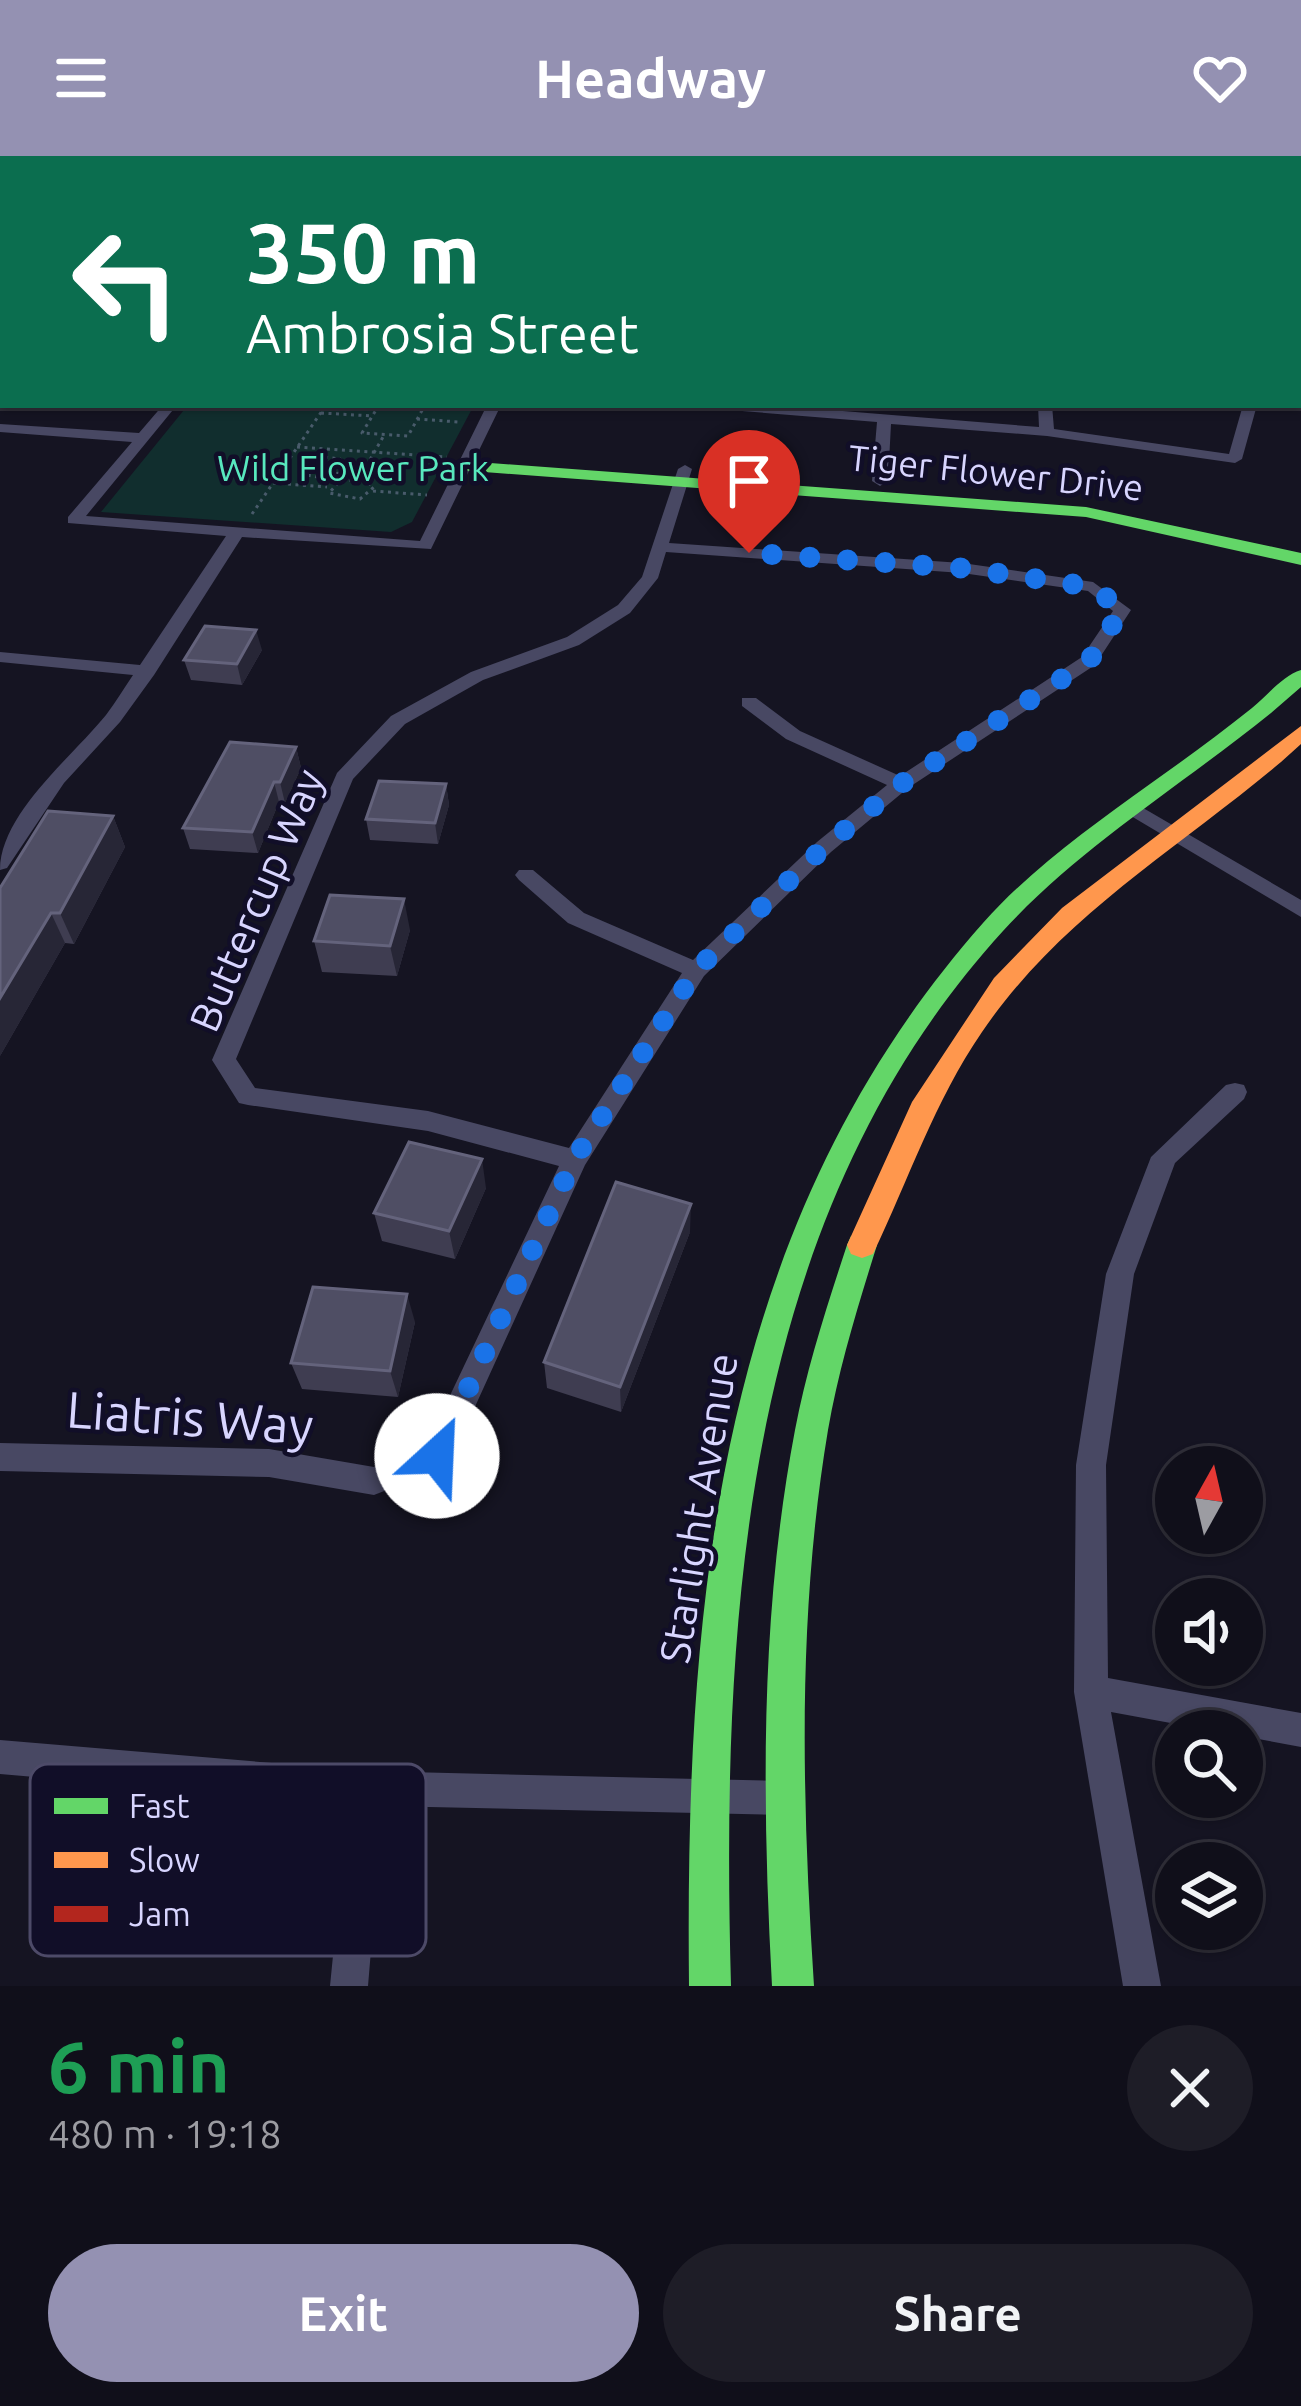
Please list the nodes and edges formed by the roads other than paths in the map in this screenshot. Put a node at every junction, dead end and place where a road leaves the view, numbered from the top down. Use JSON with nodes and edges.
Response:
{"nodes":[{"id":1,"x":168,"y":408,"type":"edge"},
{"id":2,"x":493,"y":408,"type":"edge"},
{"id":3,"x":746,"y":408,"type":"edge"},
{"id":4,"x":1045,"y":408,"type":"edge"},
{"id":5,"x":1249,"y":408,"type":"edge"},
{"id":6,"x":884,"y":422,"type":"junction"},
{"id":7,"x":0,"y":428,"type":"edge"},
{"id":8,"x":1047,"y":432,"type":"junction"},
{"id":9,"x":143,"y":438,"type":"junction"},
{"id":10,"x":468,"y":460,"type":"junction"},
{"id":11,"x":683,"y":475,"type":"junction"},
{"id":12,"x":880,"y":481,"type":"junction"},
{"id":13,"x":242,"y":528,"type":"junction"},
{"id":14,"x":664,"y":547,"type":"junction"},
{"id":15,"x":1301,"y":548,"type":"edge"},
{"id":16,"x":1301,"y":560,"type":"edge"},
{"id":17,"x":0,"y":657,"type":"edge"},
{"id":18,"x":148,"y":670,"type":"junction"},
{"id":19,"x":1301,"y":676,"type":"edge"},
{"id":20,"x":749,"y":702,"type":"dead end"},
{"id":21,"x":1301,"y":732,"type":"edge"},
{"id":22,"x":901,"y":784,"type":"junction"},
{"id":23,"x":1138,"y":811,"type":"junction"},
{"id":24,"x":1175,"y":834,"type":"junction"},
{"id":25,"x":7,"y":840,"type":"edge"},
{"id":26,"x":0,"y":863,"type":"edge"},
{"id":27,"x":526,"y":875,"type":"dead end"},
{"id":28,"x":1301,"y":910,"type":"edge"},
{"id":29,"x":696,"y":970,"type":"junction"},
{"id":30,"x":1235,"y":1092,"type":"dead end"},
{"id":31,"x":574,"y":1160,"type":"junction"},
{"id":32,"x":0,"y":1457,"type":"edge"},
{"id":33,"x":1091,"y":1692,"type":"junction"},
{"id":34,"x":1301,"y":1730,"type":"edge"},
{"id":35,"x":0,"y":1757,"type":"edge"},
{"id":36,"x":83,"y":1764,"type":"edge"},
{"id":37,"x":426,"y":1790,"type":"edge"},
{"id":38,"x":782,"y":1798,"type":"junction"},
{"id":39,"x":701,"y":1799,"type":"junction"},
{"id":40,"x":352,"y":1956,"type":"edge"},
{"id":41,"x":349,"y":1986,"type":"edge"},
{"id":42,"x":710,"y":1986,"type":"edge"},
{"id":43,"x":793,"y":1986,"type":"edge"},
{"id":44,"x":1142,"y":1986,"type":"edge"}],
"edges":[{"from":1,"to":9,"type":"street"},
{"from":2,"to":10,"type":"street"},
{"from":3,"to":6,"type":"street"},
{"from":4,"to":8,"type":"street"},
{"from":5,"to":8,"type":"street"},
{"from":6,"to":8,"type":"street"},
{"from":6,"to":12,"type":"street"},
{"from":7,"to":9,"type":"street"},
{"from":9,"to":13,"type":"street"},
{"from":10,"to":11,"type":"street","name":"Tiger Flower Drive"},
{"from":10,"to":13,"type":"street"},
{"from":11,"to":12,"type":"street","name":"Tiger Flower Drive"},
{"from":11,"to":14,"type":"street","name":"Buttercup Way"},
{"from":11,"to":16,"type":"street","name":"Tiger Flower Drive"},
{"from":12,"to":15,"type":"street","name":"Tiger Flower Drive"},
{"from":13,"to":18,"type":"street"},
{"from":14,"to":22,"type":"street"},
{"from":14,"to":31,"type":"street","name":"Buttercup Way"},
{"from":17,"to":18,"type":"street"},
{"from":18,"to":25,"type":"street"},
{"from":19,"to":23,"type":"street","name":"Starlight Avenue"},
{"from":20,"to":22,"type":"street"},
{"from":21,"to":24,"type":"street"},
{"from":22,"to":29,"type":"street"},
{"from":23,"to":24,"type":"street"},
{"from":23,"to":39,"type":"street","name":"Starlight Avenue"},
{"from":24,"to":28,"type":"street"},
{"from":24,"to":38,"type":"street"},
{"from":25,"to":26,"type":"street"},
{"from":27,"to":29,"type":"street"},
{"from":29,"to":31,"type":"street"},
{"from":30,"to":33,"type":"street"},
{"from":31,"to":32,"type":"street","name":"Liatris Way"},
{"from":33,"to":34,"type":"street"},
{"from":33,"to":44,"type":"street"},
{"from":35,"to":36,"type":"street"},
{"from":37,"to":39,"type":"street"},
{"from":38,"to":39,"type":"street"},
{"from":38,"to":43,"type":"street"},
{"from":39,"to":42,"type":"street","name":"Starlight Avenue"},
{"from":40,"to":41,"type":"street"}]}
